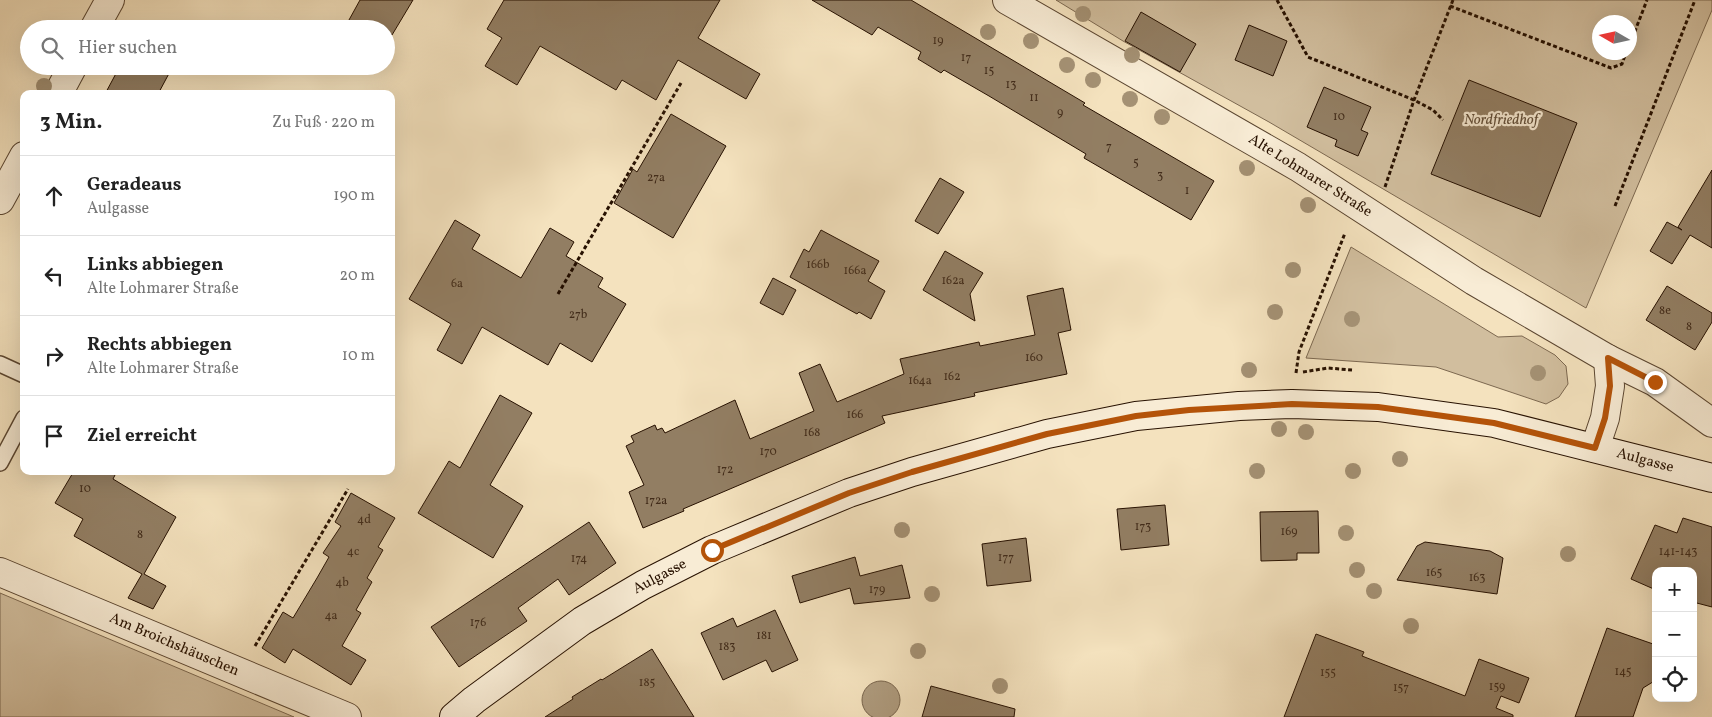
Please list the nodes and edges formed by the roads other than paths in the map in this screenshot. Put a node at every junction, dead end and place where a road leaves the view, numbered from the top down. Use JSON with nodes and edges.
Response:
{"nodes":[{"id":1,"x":110,"y":0,"type":"edge"},
{"id":2,"x":1007,"y":0,"type":"edge"},
{"id":3,"x":99,"y":20,"type":"edge"},
{"id":4,"x":68,"y":75,"type":"edge"},
{"id":5,"x":60,"y":90,"type":"edge"},
{"id":6,"x":20,"y":163,"type":"edge"},
{"id":7,"x":0,"y":200,"type":"edge"},
{"id":8,"x":1608,"y":358,"type":"junction"},
{"id":9,"x":0,"y":364,"type":"edge"},
{"id":10,"x":20,"y":373,"type":"edge"},
{"id":11,"x":1712,"y":423,"type":"edge"},
{"id":12,"x":20,"y":426,"type":"edge"},
{"id":13,"x":1595,"y":448,"type":"junction"},
{"id":14,"x":0,"y":463,"type":"edge"},
{"id":15,"x":1712,"y":478,"type":"edge"},
{"id":16,"x":0,"y":572,"type":"edge"},
{"id":17,"x":347,"y":717,"type":"edge"},
{"id":18,"x":454,"y":717,"type":"edge"}],
"edges":[{"from":1,"to":3,"type":"street"},
{"from":2,"to":8,"type":"street","name":"Alte Lohmarer Straße"},
{"from":4,"to":5,"type":"street"},
{"from":6,"to":7,"type":"street"},
{"from":8,"to":11,"type":"street","name":"Alte Lohmarer Straße"},
{"from":8,"to":13,"type":"street"},
{"from":9,"to":10,"type":"lane"},
{"from":12,"to":14,"type":"lane"},
{"from":13,"to":15,"type":"street","name":"Aulgasse"},
{"from":13,"to":18,"type":"street","name":"Aulgasse"},
{"from":16,"to":17,"type":"street","name":"Am Broichshäuschen"}]}
